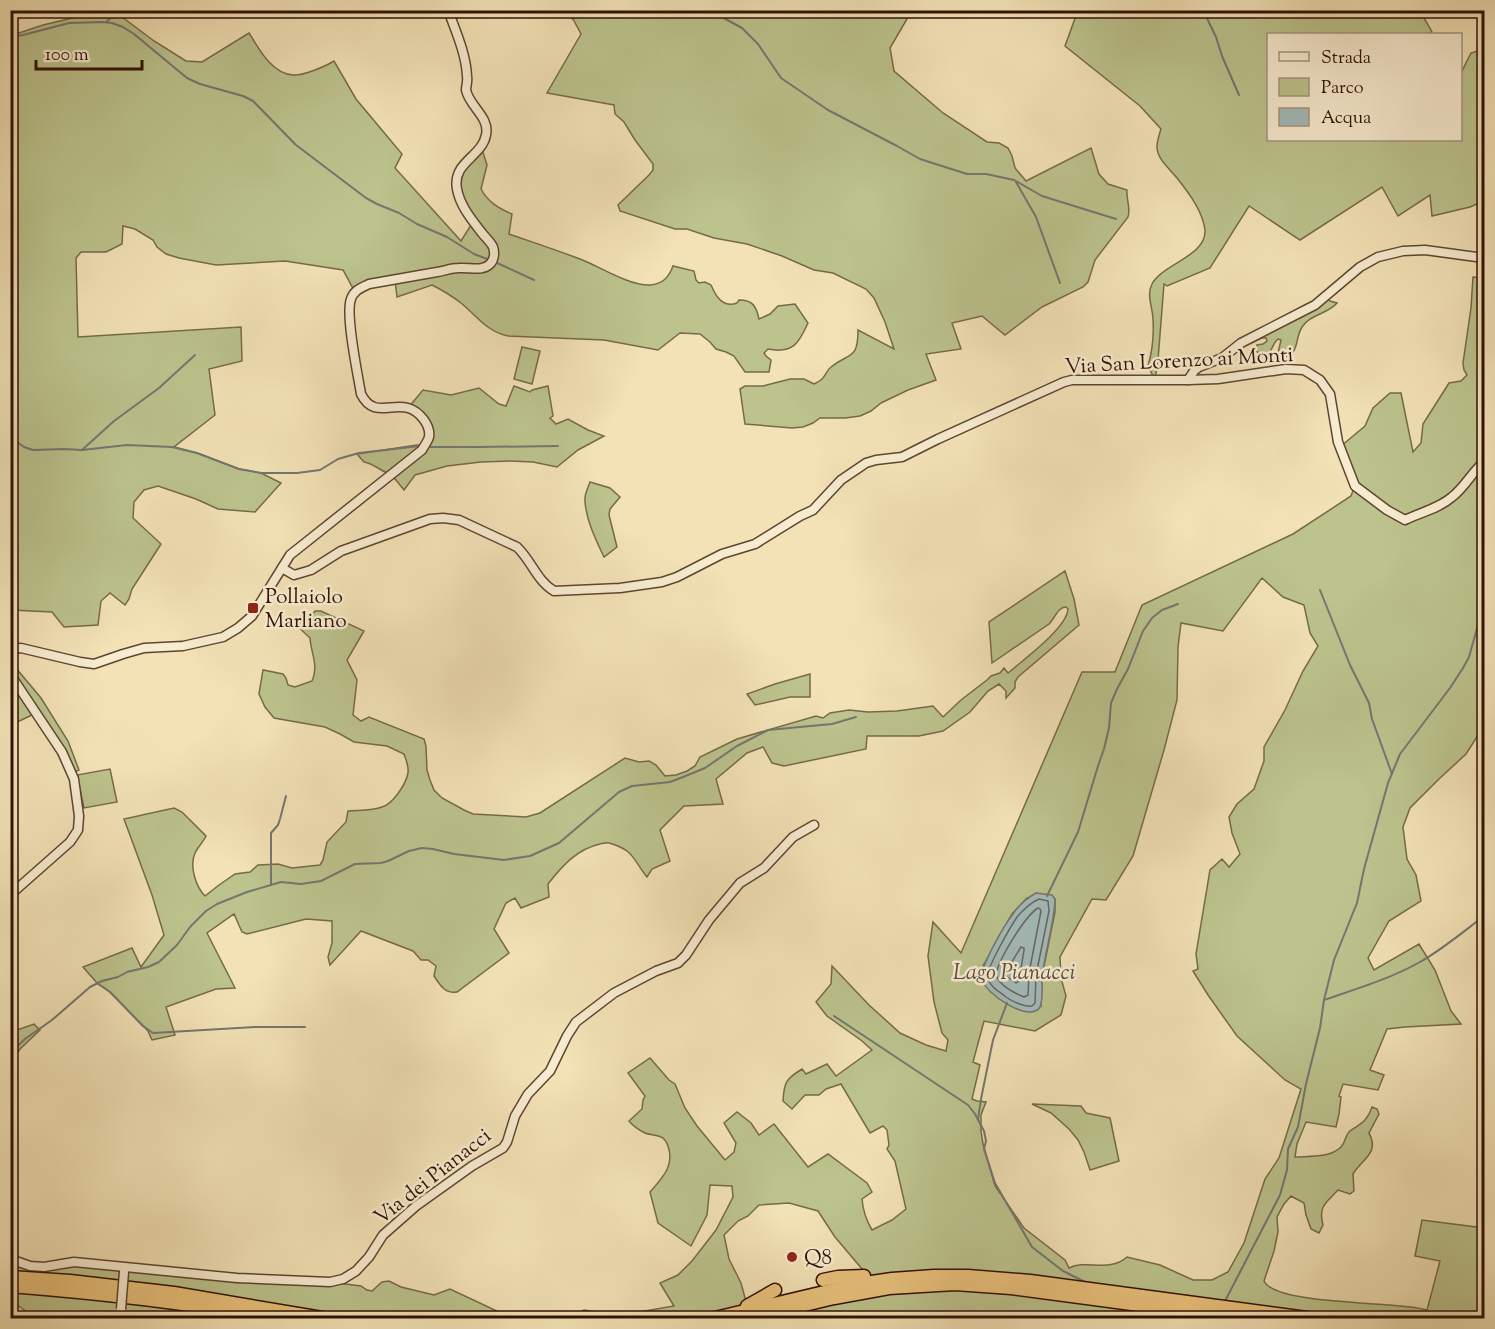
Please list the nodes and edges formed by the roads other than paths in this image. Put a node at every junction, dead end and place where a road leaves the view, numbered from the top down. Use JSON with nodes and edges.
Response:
{"nodes":[{"id":1,"x":448,"y":10,"type":"edge"},
{"id":2,"x":1485,"y":258,"type":"edge"},
{"id":3,"x":1188,"y":380,"type":"junction"},
{"id":4,"x":1485,"y":462,"type":"edge"},
{"id":5,"x":282,"y":568,"type":"junction"},
{"id":6,"x":10,"y":649,"type":"edge"},
{"id":7,"x":10,"y":674,"type":"edge"},
{"id":8,"x":814,"y":825,"type":"dead end"},
{"id":9,"x":10,"y":895,"type":"edge"},
{"id":10,"x":10,"y":1256,"type":"edge"},
{"id":11,"x":124,"y":1269,"type":"junction"},
{"id":12,"x":951,"y":1275,"type":"junction"},
{"id":13,"x":10,"y":1276,"type":"edge"},
{"id":14,"x":823,"y":1280,"type":"dead end"},
{"id":15,"x":10,"y":1286,"type":"edge"},
{"id":16,"x":775,"y":1290,"type":"dead end"},
{"id":17,"x":120,"y":1314,"type":"edge"},
{"id":18,"x":720,"y":1317,"type":"edge"},
{"id":19,"x":271,"y":1318,"type":"edge"},
{"id":20,"x":322,"y":1318,"type":"edge"},
{"id":21,"x":750,"y":1318,"type":"edge"},
{"id":22,"x":1237,"y":1318,"type":"edge"},
{"id":23,"x":1307,"y":1318,"type":"edge"}],
"edges":[{"from":1,"to":5,"type":"street"},
{"from":2,"to":3,"type":"street"},
{"from":3,"to":4,"type":"street","name":"Via San Lorenzo ai Monti"},
{"from":3,"to":5,"type":"street","name":"Via San Lorenzo ai Monti"},
{"from":5,"to":6,"type":"street"},
{"from":7,"to":9,"type":"street"},
{"from":8,"to":11,"type":"street","name":"Via dei Pianacci"},
{"from":10,"to":11,"type":"street","name":"Via dei Pianacci"},
{"from":11,"to":17,"type":"street","bridge":true},
{"from":12,"to":14,"type":"highway"},
{"from":12,"to":18,"type":"highway"},
{"from":12,"to":23,"type":"highway"},
{"from":13,"to":20,"type":"highway"},
{"from":15,"to":19,"type":"highway"},
{"from":16,"to":18,"type":"highway"},
{"from":21,"to":22,"type":"highway"}]}
